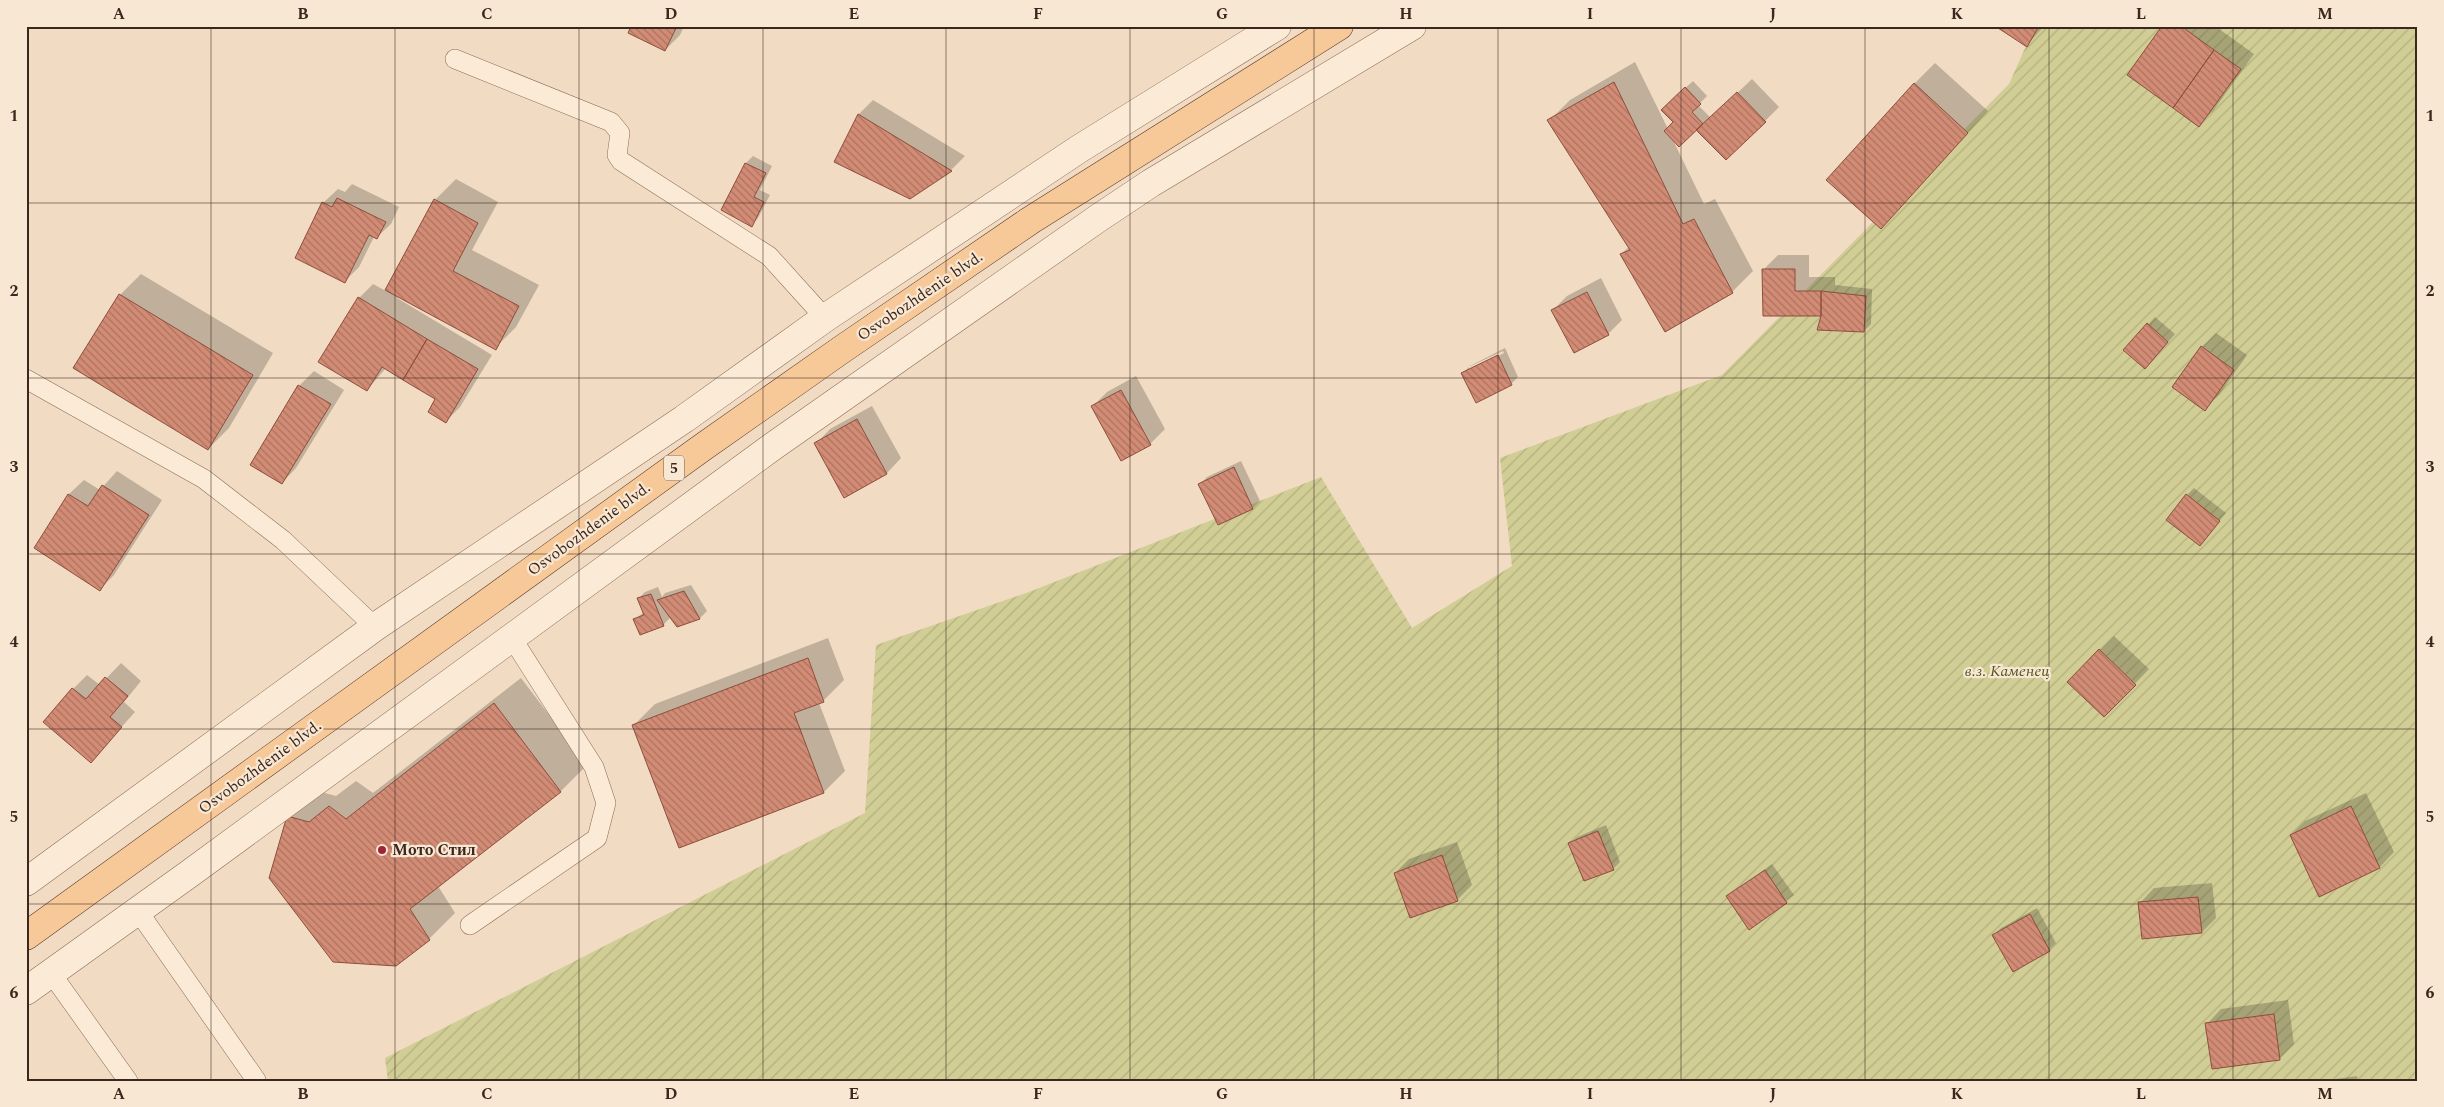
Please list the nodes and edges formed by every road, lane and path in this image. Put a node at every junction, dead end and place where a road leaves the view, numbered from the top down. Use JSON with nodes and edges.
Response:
{"nodes":[{"id":1,"x":1277,"y":26,"type":"edge"},
{"id":2,"x":1339,"y":26,"type":"edge"},
{"id":3,"x":1412,"y":26,"type":"edge"},
{"id":4,"x":454,"y":59,"type":"dead end"},
{"id":5,"x":825,"y":318,"type":"junction"},
{"id":6,"x":26,"y":379,"type":"edge"},
{"id":7,"x":375,"y":627,"type":"junction"},
{"id":8,"x":512,"y":638,"type":"junction"},
{"id":9,"x":26,"y":882,"type":"edge"},
{"id":10,"x":138,"y":911,"type":"junction"},
{"id":11,"x":470,"y":925,"type":"dead end"},
{"id":12,"x":26,"y":936,"type":"edge"},
{"id":13,"x":51,"y":973,"type":"junction"},
{"id":14,"x":26,"y":990,"type":"edge"},
{"id":15,"x":256,"y":1080,"type":"edge"},
{"id":16,"x":128,"y":1081,"type":"edge"}],
"edges":[{"from":1,"to":5,"type":"street"},
{"from":2,"to":12,"type":"main road","name":"Osvobozhdenie blvd.","number":"5"},
{"from":3,"to":8,"type":"street"},
{"from":4,"to":5,"type":"lane"},
{"from":5,"to":7,"type":"street"},
{"from":6,"to":7,"type":"lane"},
{"from":7,"to":9,"type":"street"},
{"from":8,"to":10,"type":"street"},
{"from":8,"to":11,"type":"lane"},
{"from":10,"to":13,"type":"street"},
{"from":10,"to":15,"type":"lane"},
{"from":13,"to":14,"type":"street"},
{"from":13,"to":16,"type":"lane"}]}
